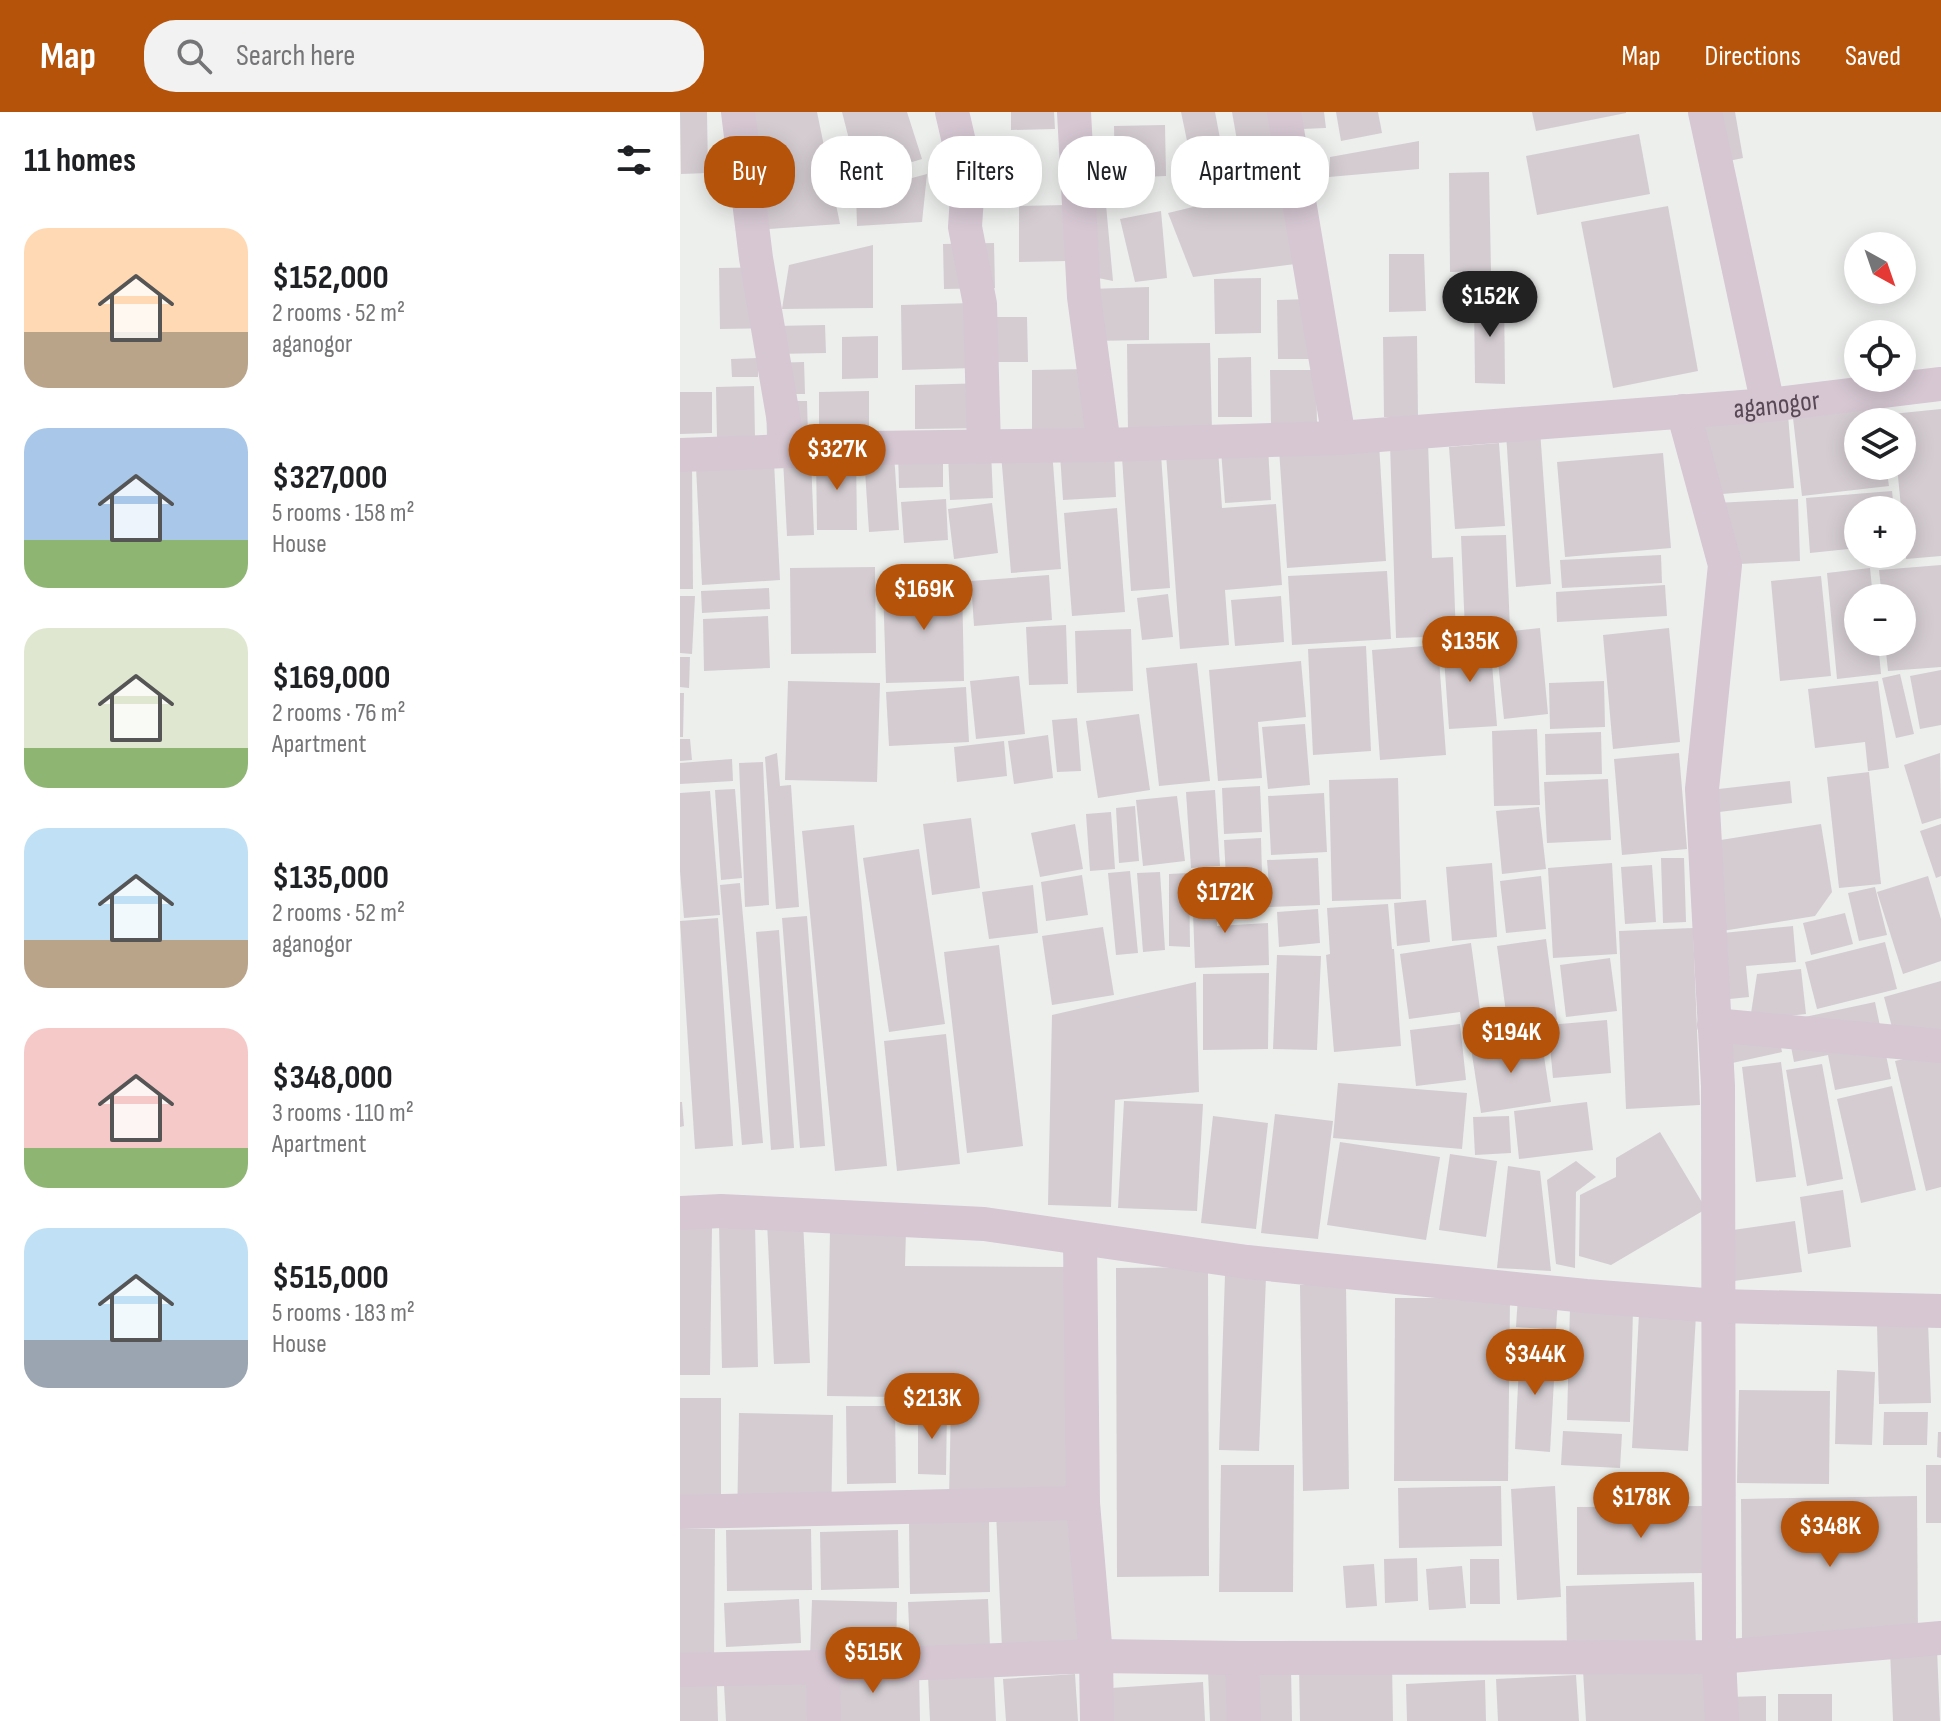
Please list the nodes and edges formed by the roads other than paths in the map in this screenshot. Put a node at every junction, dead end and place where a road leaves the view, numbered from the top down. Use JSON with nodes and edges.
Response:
{"nodes":[{"id":1,"x":738,"y":112,"type":"edge"},
{"id":2,"x":952,"y":112,"type":"edge"},
{"id":3,"x":1074,"y":112,"type":"edge"},
{"id":4,"x":1284,"y":112,"type":"edge"},
{"id":5,"x":1705,"y":112,"type":"edge"},
{"id":6,"x":1941,"y":384,"type":"edge"},
{"id":7,"x":1768,"y":405,"type":"junction"},
{"id":8,"x":1671,"y":413,"type":"junction"},
{"id":9,"x":1339,"y":438,"type":"junction"},
{"id":10,"x":1104,"y":445,"type":"junction"},
{"id":11,"x":984,"y":447,"type":"junction"},
{"id":12,"x":789,"y":451,"type":"junction"},
{"id":13,"x":680,"y":455,"type":"edge"},
{"id":14,"x":1714,"y":1025,"type":"junction"},
{"id":15,"x":1941,"y":1046,"type":"edge"},
{"id":16,"x":680,"y":1213,"type":"edge"},
{"id":17,"x":1080,"y":1239,"type":"junction"},
{"id":18,"x":1718,"y":1306,"type":"junction"},
{"id":19,"x":1941,"y":1311,"type":"edge"},
{"id":20,"x":1083,"y":1503,"type":"junction"},
{"id":21,"x":680,"y":1512,"type":"edge"},
{"id":22,"x":1941,"y":1638,"type":"edge"},
{"id":23,"x":1096,"y":1656,"type":"junction"},
{"id":24,"x":1719,"y":1657,"type":"junction"},
{"id":25,"x":1242,"y":1658,"type":"junction"},
{"id":26,"x":823,"y":1667,"type":"junction"},
{"id":27,"x":680,"y":1670,"type":"edge"},
{"id":28,"x":824,"y":1721,"type":"edge"},
{"id":29,"x":1097,"y":1721,"type":"edge"},
{"id":30,"x":1244,"y":1721,"type":"edge"},
{"id":31,"x":1722,"y":1721,"type":"edge"}],
"edges":[{"from":1,"to":12,"type":"street"},
{"from":2,"to":11,"type":"street"},
{"from":3,"to":10,"type":"street"},
{"from":4,"to":9,"type":"street"},
{"from":5,"to":7,"type":"street"},
{"from":6,"to":7,"type":"street","name":"aganogor"},
{"from":7,"to":8,"type":"street","name":"aganogor"},
{"from":8,"to":9,"type":"street","name":"aganogor"},
{"from":8,"to":14,"type":"street"},
{"from":9,"to":10,"type":"street","name":"aganogor"},
{"from":10,"to":11,"type":"street","name":"aganogor"},
{"from":11,"to":12,"type":"street","name":"aganogor"},
{"from":12,"to":13,"type":"street","name":"aganogor"},
{"from":14,"to":15,"type":"street"},
{"from":14,"to":18,"type":"street"},
{"from":16,"to":17,"type":"street"},
{"from":17,"to":18,"type":"street"},
{"from":17,"to":20,"type":"street"},
{"from":18,"to":19,"type":"street"},
{"from":18,"to":24,"type":"street"},
{"from":20,"to":21,"type":"street"},
{"from":20,"to":23,"type":"street"},
{"from":22,"to":24,"type":"street"},
{"from":23,"to":25,"type":"street"},
{"from":23,"to":26,"type":"street"},
{"from":23,"to":29,"type":"street"},
{"from":24,"to":25,"type":"street"},
{"from":24,"to":31,"type":"street"},
{"from":25,"to":30,"type":"street"},
{"from":26,"to":27,"type":"street"},
{"from":26,"to":28,"type":"street"}]}
